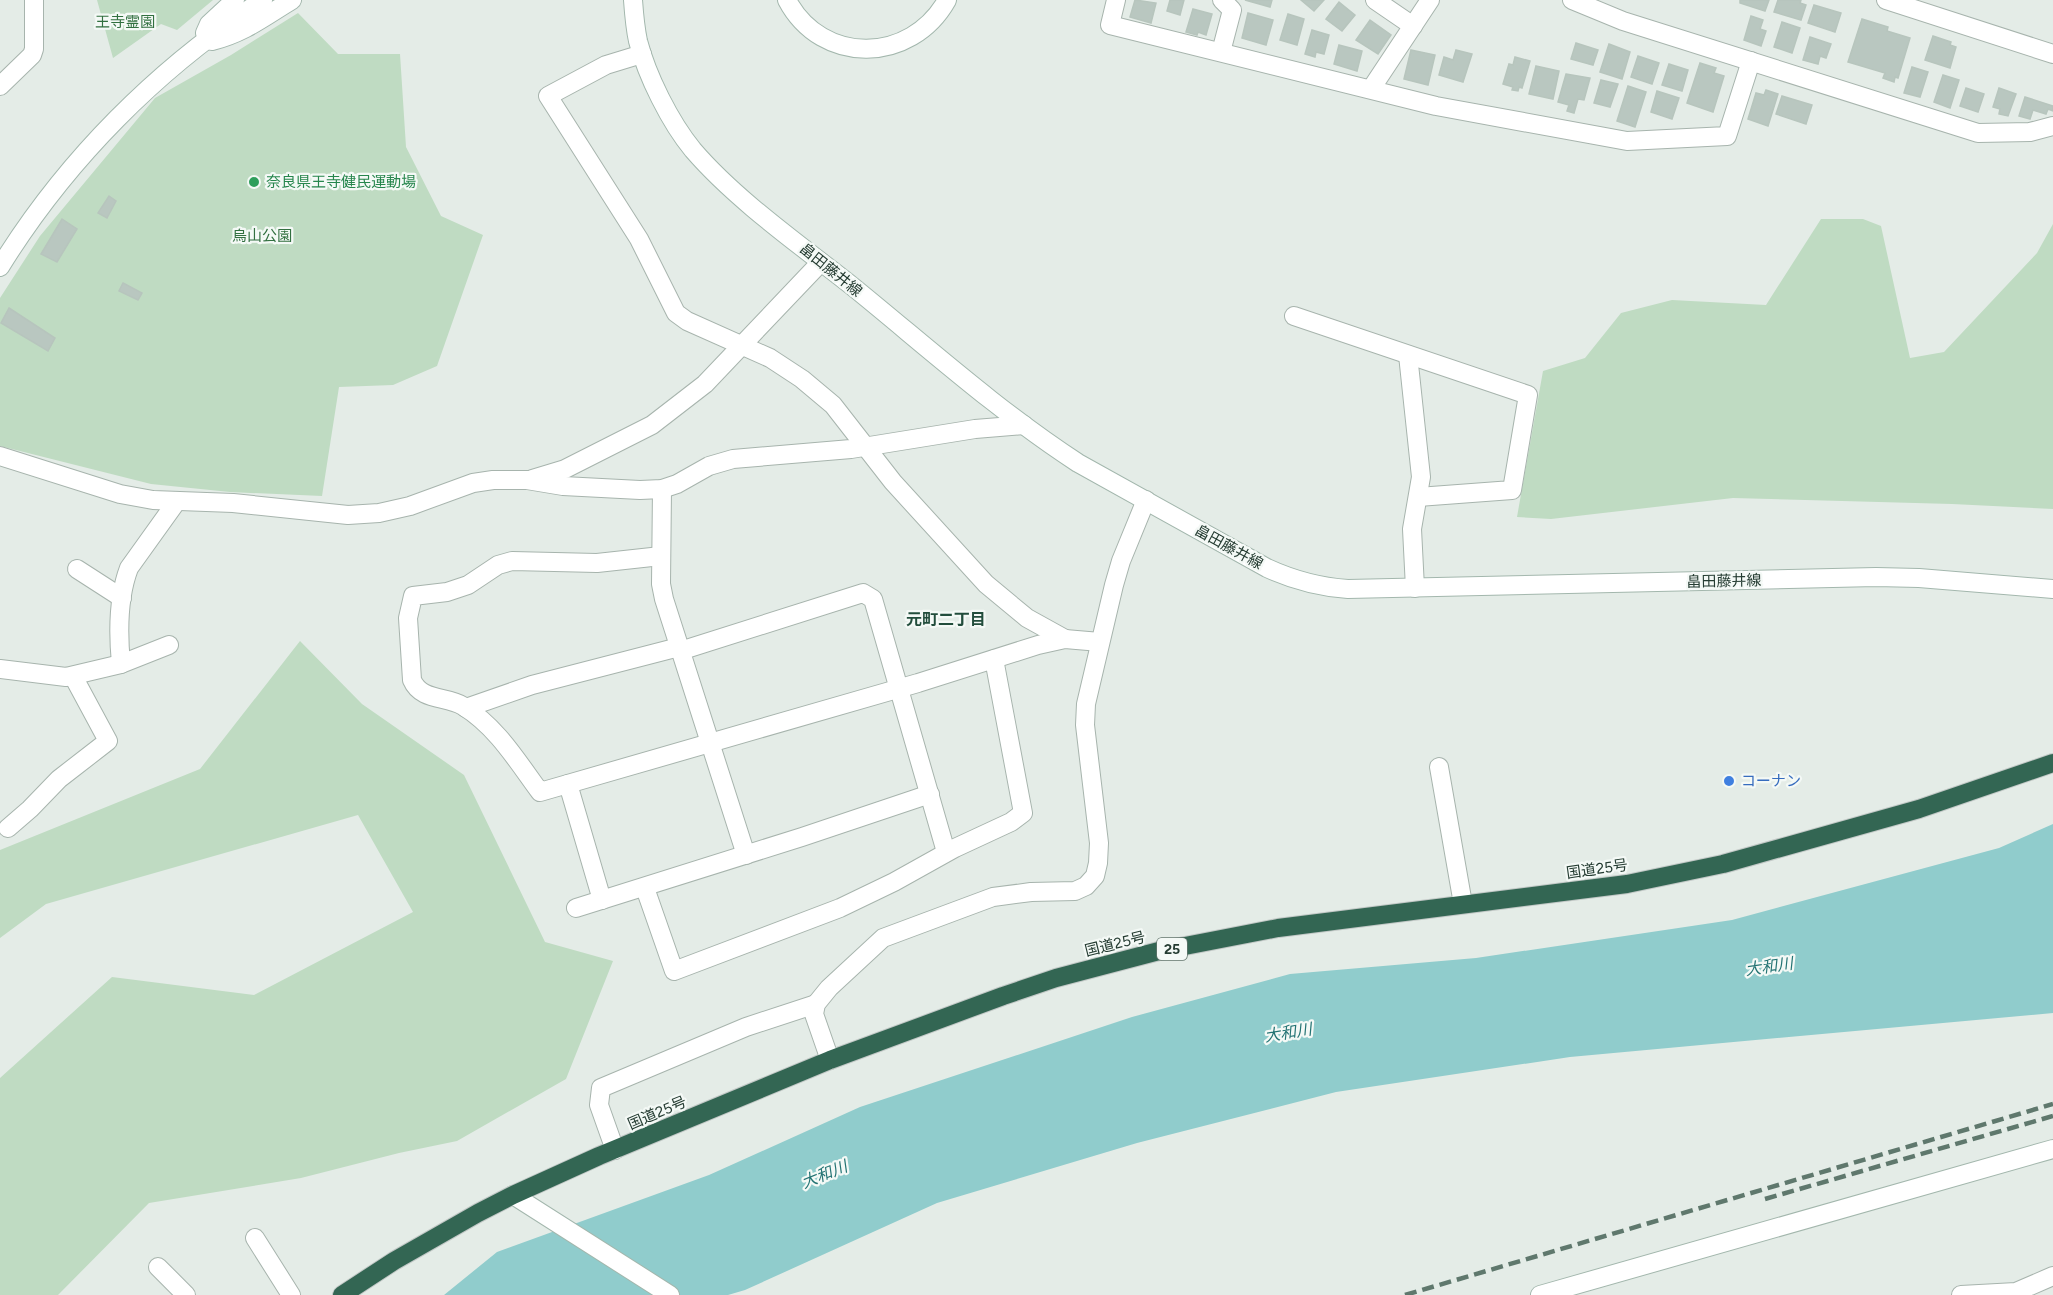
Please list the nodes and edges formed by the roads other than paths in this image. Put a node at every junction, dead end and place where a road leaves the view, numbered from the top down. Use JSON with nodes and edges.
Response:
{"nodes":[{"id":1,"x":34,"y":0,"type":"edge"},
{"id":2,"x":235,"y":0,"type":"edge"},
{"id":3,"x":263,"y":0,"type":"edge"},
{"id":4,"x":292,"y":0,"type":"edge"},
{"id":5,"x":633,"y":0,"type":"edge"},
{"id":6,"x":788,"y":0,"type":"edge"},
{"id":7,"x":947,"y":0,"type":"edge"},
{"id":8,"x":1116,"y":0,"type":"edge"},
{"id":9,"x":1222,"y":0,"type":"edge"},
{"id":10,"x":1375,"y":0,"type":"edge"},
{"id":11,"x":1430,"y":0,"type":"edge"},
{"id":12,"x":1572,"y":0,"type":"edge"},
{"id":13,"x":1886,"y":0,"type":"edge"},
{"id":14,"x":1413,"y":26,"type":"junction"},
{"id":15,"x":199,"y":45,"type":"junction"},
{"id":16,"x":1221,"y":52,"type":"junction"},
{"id":17,"x":642,"y":54,"type":"junction"},
{"id":18,"x":2053,"y":54,"type":"edge"},
{"id":19,"x":1751,"y":61,"type":"junction"},
{"id":20,"x":0,"y":85,"type":"edge"},
{"id":21,"x":1371,"y":88,"type":"junction"},
{"id":22,"x":2053,"y":126,"type":"edge"},
{"id":23,"x":821,"y":262,"type":"junction"},
{"id":24,"x":0,"y":267,"type":"edge"},
{"id":25,"x":1294,"y":316,"type":"dead end"},
{"id":26,"x":743,"y":346,"type":"junction"},
{"id":27,"x":1408,"y":355,"type":"junction"},
{"id":28,"x":1024,"y":424,"type":"junction"},
{"id":29,"x":866,"y":447,"type":"junction"},
{"id":30,"x":0,"y":456,"type":"edge"},
{"id":31,"x":527,"y":480,"type":"junction"},
{"id":32,"x":662,"y":489,"type":"junction"},
{"id":33,"x":1418,"y":497,"type":"junction"},
{"id":34,"x":1146,"y":500,"type":"junction"},
{"id":35,"x":177,"y":501,"type":"junction"},
{"id":36,"x":661,"y":556,"type":"junction"},
{"id":37,"x":77,"y":569,"type":"dead end"},
{"id":38,"x":1415,"y":588,"type":"junction"},
{"id":39,"x":2053,"y":589,"type":"edge"},
{"id":40,"x":122,"y":598,"type":"junction"},
{"id":41,"x":1065,"y":639,"type":"junction"},
{"id":42,"x":1100,"y":642,"type":"junction"},
{"id":43,"x":169,"y":645,"type":"dead end"},
{"id":44,"x":680,"y":649,"type":"junction"},
{"id":45,"x":994,"y":659,"type":"junction"},
{"id":46,"x":121,"y":664,"type":"junction"},
{"id":47,"x":0,"y":669,"type":"edge"},
{"id":48,"x":73,"y":676,"type":"junction"},
{"id":49,"x":899,"y":688,"type":"junction"},
{"id":50,"x":466,"y":708,"type":"junction"},
{"id":51,"x":710,"y":743,"type":"junction"},
{"id":52,"x":2053,"y":763,"type":"edge"},
{"id":53,"x":1439,"y":767,"type":"dead end"},
{"id":54,"x":568,"y":784,"type":"junction"},
{"id":55,"x":930,"y":794,"type":"junction"},
{"id":56,"x":8,"y":828,"type":"dead end"},
{"id":57,"x":946,"y":852,"type":"junction"},
{"id":58,"x":746,"y":855,"type":"junction"},
{"id":59,"x":645,"y":888,"type":"junction"},
{"id":60,"x":602,"y":900,"type":"junction"},
{"id":61,"x":1463,"y":904,"type":"junction"},
{"id":62,"x":576,"y":908,"type":"dead end"},
{"id":63,"x":816,"y":1004,"type":"junction"},
{"id":64,"x":831,"y":1060,"type":"junction"},
{"id":65,"x":2053,"y":1149,"type":"edge"},
{"id":66,"x":615,"y":1150,"type":"junction"},
{"id":67,"x":513,"y":1195,"type":"junction"},
{"id":68,"x":255,"y":1238,"type":"dead end"},
{"id":69,"x":158,"y":1267,"type":"dead end"},
{"id":70,"x":2053,"y":1276,"type":"edge"},
{"id":71,"x":1544,"y":1294,"type":"edge"},
{"id":72,"x":186,"y":1295,"type":"edge"},
{"id":73,"x":291,"y":1295,"type":"edge"},
{"id":74,"x":342,"y":1295,"type":"edge"},
{"id":75,"x":670,"y":1295,"type":"edge"},
{"id":76,"x":1962,"y":1295,"type":"edge"}],
"edges":[{"from":1,"to":20,"type":"street"},
{"from":2,"to":15,"type":"street"},
{"from":3,"to":15,"type":"street"},
{"from":4,"to":15,"type":"street"},
{"from":5,"to":17,"type":"street","name":"畠田藤井線"},
{"from":6,"to":7,"type":"street"},
{"from":8,"to":16,"type":"street"},
{"from":9,"to":16,"type":"street"},
{"from":10,"to":14,"type":"street"},
{"from":11,"to":14,"type":"street"},
{"from":12,"to":19,"type":"street"},
{"from":13,"to":18,"type":"street"},
{"from":14,"to":21,"type":"street"},
{"from":15,"to":24,"type":"street"},
{"from":16,"to":21,"type":"street"},
{"from":17,"to":23,"type":"street","name":"畠田藤井線"},
{"from":17,"to":26,"type":"street"},
{"from":19,"to":21,"type":"street"},
{"from":19,"to":22,"type":"street"},
{"from":23,"to":26,"type":"street"},
{"from":23,"to":28,"type":"street","name":"畠田藤井線"},
{"from":25,"to":27,"type":"street"},
{"from":26,"to":29,"type":"street"},
{"from":26,"to":31,"type":"street"},
{"from":27,"to":33,"type":"street"},
{"from":27,"to":33,"type":"street"},
{"from":28,"to":29,"type":"street"},
{"from":28,"to":34,"type":"street","name":"畠田藤井線"},
{"from":29,"to":32,"type":"street"},
{"from":29,"to":41,"type":"street"},
{"from":30,"to":35,"type":"street"},
{"from":31,"to":32,"type":"street"},
{"from":31,"to":35,"type":"street"},
{"from":32,"to":36,"type":"street"},
{"from":33,"to":38,"type":"street"},
{"from":34,"to":38,"type":"street","name":"畠田藤井線"},
{"from":34,"to":42,"type":"street"},
{"from":35,"to":40,"type":"street"},
{"from":36,"to":44,"type":"street"},
{"from":36,"to":50,"type":"street"},
{"from":37,"to":40,"type":"street"},
{"from":38,"to":39,"type":"street","name":"畠田藤井線"},
{"from":40,"to":46,"type":"street"},
{"from":41,"to":42,"type":"street"},
{"from":41,"to":45,"type":"street"},
{"from":42,"to":63,"type":"street"},
{"from":43,"to":46,"type":"street"},
{"from":44,"to":49,"type":"street"},
{"from":44,"to":50,"type":"street"},
{"from":44,"to":51,"type":"street"},
{"from":45,"to":49,"type":"street"},
{"from":45,"to":57,"type":"street"},
{"from":46,"to":48,"type":"street"},
{"from":47,"to":48,"type":"street"},
{"from":48,"to":56,"type":"street"},
{"from":49,"to":51,"type":"street"},
{"from":49,"to":55,"type":"street"},
{"from":50,"to":54,"type":"street"},
{"from":51,"to":54,"type":"street"},
{"from":51,"to":58,"type":"street"},
{"from":52,"to":61,"type":"highway","name":"国道25号","number":"25"},
{"from":53,"to":61,"type":"street"},
{"from":54,"to":60,"type":"street"},
{"from":55,"to":57,"type":"street"},
{"from":55,"to":58,"type":"street"},
{"from":57,"to":59,"type":"street"},
{"from":58,"to":59,"type":"street"},
{"from":59,"to":60,"type":"street"},
{"from":60,"to":62,"type":"street"},
{"from":61,"to":64,"type":"highway","name":"国道25号","number":"25"},
{"from":63,"to":64,"type":"street"},
{"from":63,"to":66,"type":"street"},
{"from":64,"to":66,"type":"highway","name":"国道25号","number":"25"},
{"from":65,"to":71,"type":"street"},
{"from":66,"to":67,"type":"highway","name":"国道25号","number":"25"},
{"from":67,"to":74,"type":"highway","name":"国道25号","number":"25"},
{"from":67,"to":75,"type":"street"},
{"from":68,"to":73,"type":"street"},
{"from":69,"to":72,"type":"street"},
{"from":70,"to":76,"type":"street"}]}
